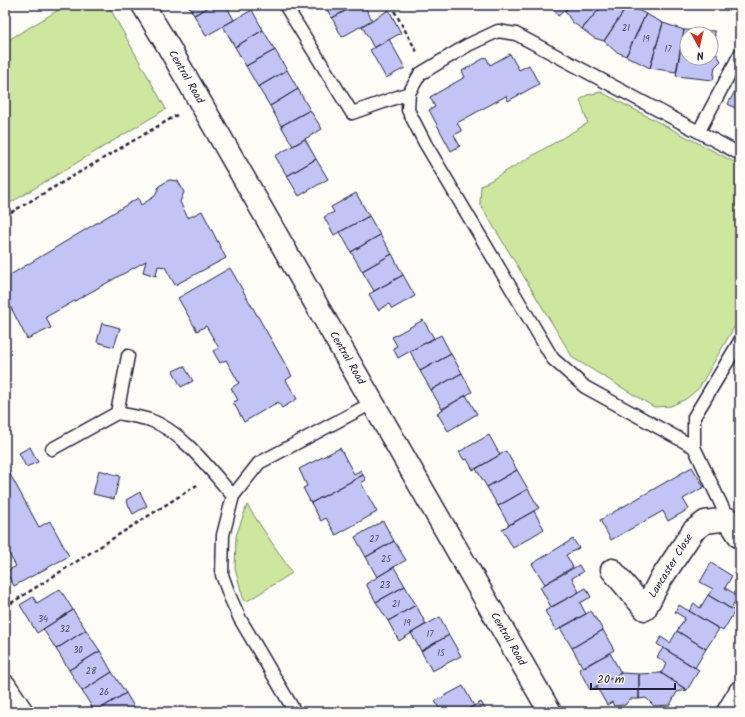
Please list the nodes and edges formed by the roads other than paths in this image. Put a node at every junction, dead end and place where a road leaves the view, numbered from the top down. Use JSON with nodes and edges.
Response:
{"nodes":[{"id":1,"x":143,"y":5,"type":"edge"},
{"id":2,"x":285,"y":5,"type":"edge"},
{"id":3,"x":740,"y":54,"type":"edge"},
{"id":4,"x":409,"y":93,"type":"junction"},
{"id":5,"x":699,"y":131,"type":"junction"},
{"id":6,"x":740,"y":154,"type":"edge"},
{"id":7,"x":740,"y":341,"type":"edge"},
{"id":8,"x":128,"y":356,"type":"dead end"},
{"id":9,"x":372,"y":403,"type":"junction"},
{"id":10,"x":116,"y":413,"type":"junction"},
{"id":11,"x":694,"y":447,"type":"junction"},
{"id":12,"x":52,"y":449,"type":"dead end"},
{"id":13,"x":233,"y":496,"type":"junction"},
{"id":14,"x":728,"y":520,"type":"junction"},
{"id":15,"x":740,"y":537,"type":"edge"},
{"id":16,"x":612,"y":570,"type":"dead end"},
{"id":17,"x":5,"y":686,"type":"edge"},
{"id":18,"x":740,"y":692,"type":"edge"},
{"id":19,"x":22,"y":712,"type":"edge"},
{"id":20,"x":295,"y":712,"type":"edge"},
{"id":21,"x":550,"y":712,"type":"edge"},
{"id":22,"x":728,"y":712,"type":"edge"}],
"edges":[{"from":1,"to":9,"type":"street","name":"Central Road"},
{"from":2,"to":4,"type":"lane"},
{"from":3,"to":5,"type":"lane"},
{"from":4,"to":5,"type":"lane"},
{"from":4,"to":11,"type":"lane"},
{"from":5,"to":6,"type":"lane"},
{"from":7,"to":11,"type":"lane"},
{"from":8,"to":10,"type":"lane"},
{"from":9,"to":13,"type":"lane"},
{"from":9,"to":21,"type":"street","name":"Central Road"},
{"from":10,"to":12,"type":"lane"},
{"from":10,"to":13,"type":"lane"},
{"from":11,"to":14,"type":"lane"},
{"from":13,"to":20,"type":"lane"},
{"from":14,"to":15,"type":"street"},
{"from":14,"to":16,"type":"street","name":"Lancaster Close"},
{"from":17,"to":19,"type":"street"},
{"from":18,"to":22,"type":"street"}]}
